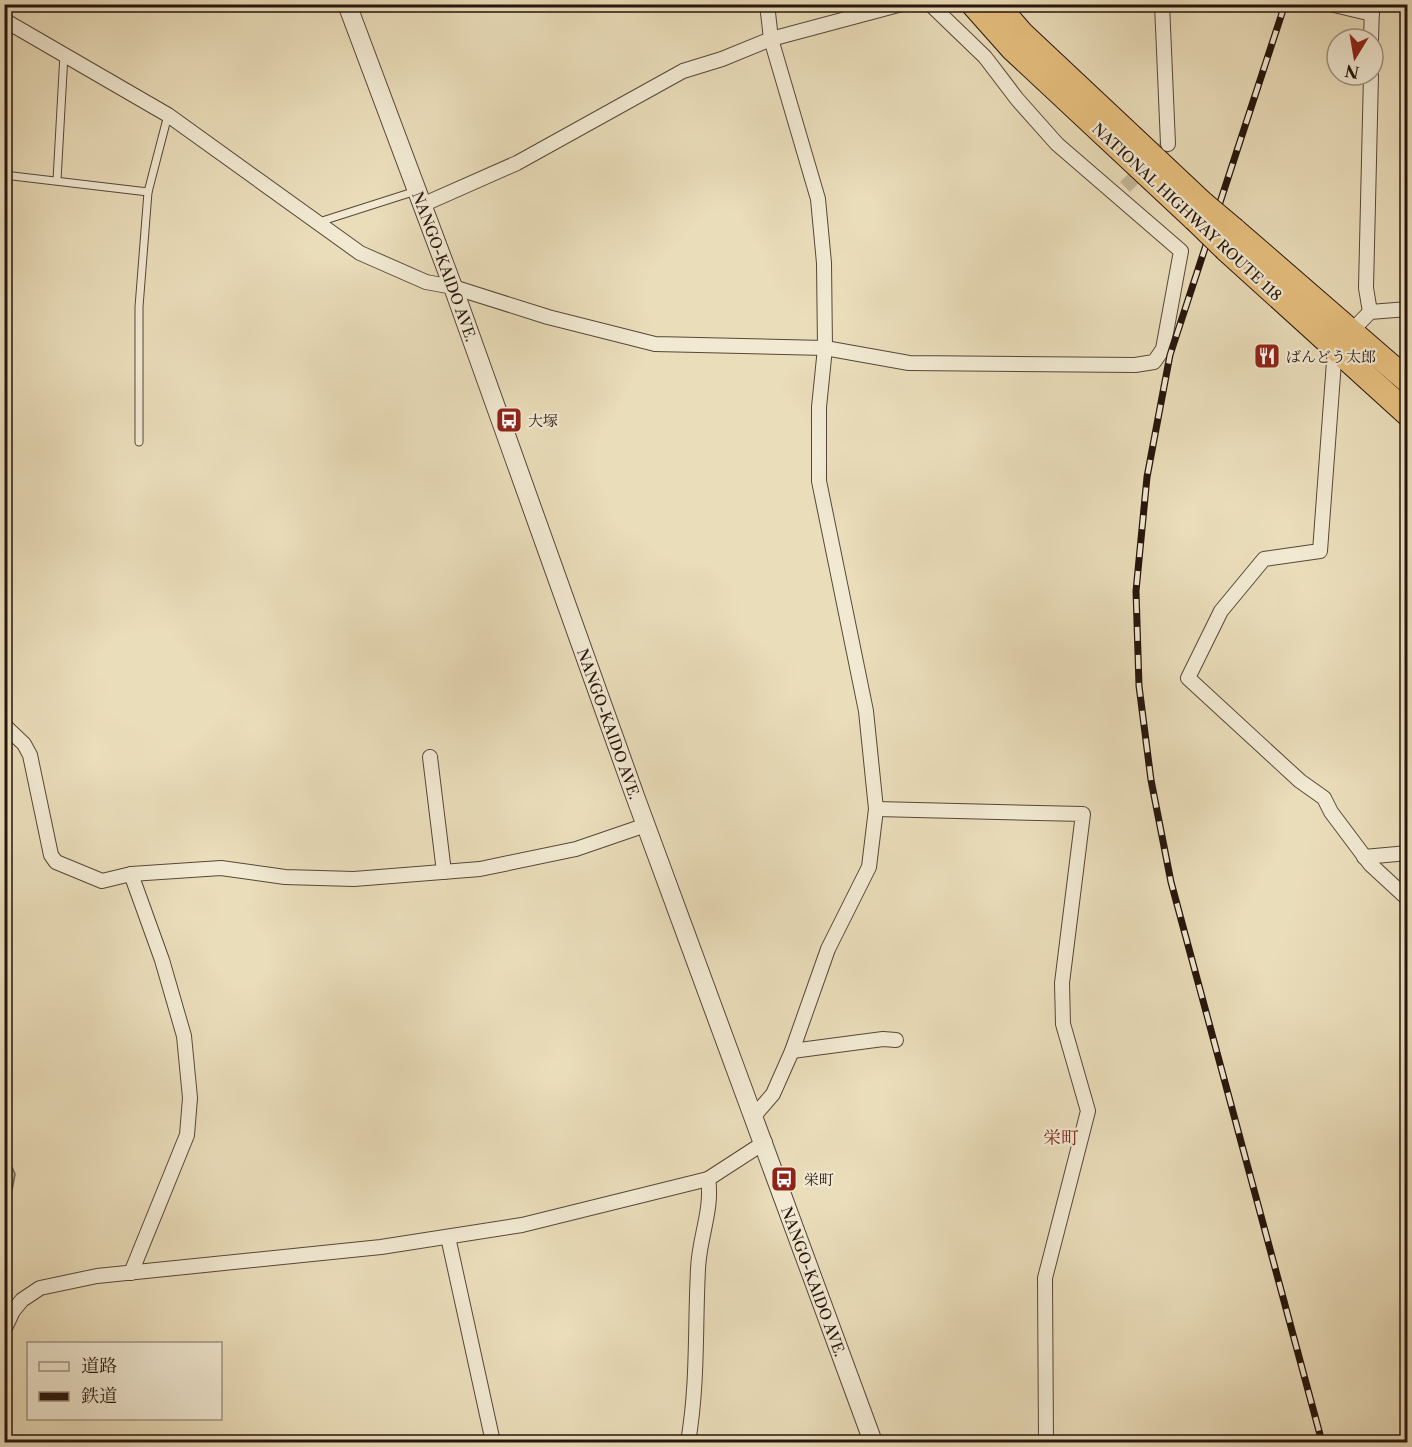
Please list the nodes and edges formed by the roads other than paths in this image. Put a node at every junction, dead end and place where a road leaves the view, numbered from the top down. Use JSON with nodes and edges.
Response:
{"nodes":[{"id":1,"x":347,"y":4,"type":"edge"},
{"id":2,"x":767,"y":4,"type":"edge"},
{"id":3,"x":902,"y":4,"type":"edge"},
{"id":4,"x":930,"y":4,"type":"edge"},
{"id":5,"x":973,"y":4,"type":"edge"},
{"id":6,"x":996,"y":4,"type":"edge"},
{"id":7,"x":1162,"y":4,"type":"edge"},
{"id":8,"x":1330,"y":4,"type":"edge"},
{"id":9,"x":1372,"y":9,"type":"edge"},
{"id":10,"x":4,"y":20,"type":"edge"},
{"id":11,"x":1371,"y":27,"type":"edge"},
{"id":12,"x":771,"y":39,"type":"junction"},
{"id":13,"x":64,"y":54,"type":"junction"},
{"id":14,"x":1371,"y":87,"type":"edge"},
{"id":15,"x":168,"y":115,"type":"junction"},
{"id":16,"x":1168,"y":144,"type":"dead end"},
{"id":17,"x":4,"y":175,"type":"edge"},
{"id":18,"x":57,"y":180,"type":"junction"},
{"id":19,"x":148,"y":192,"type":"junction"},
{"id":20,"x":419,"y":198,"type":"junction"},
{"id":21,"x":1199,"y":211,"type":"junction"},
{"id":22,"x":317,"y":222,"type":"junction"},
{"id":23,"x":1230,"y":239,"type":"junction"},
{"id":24,"x":453,"y":287,"type":"junction"},
{"id":25,"x":1407,"y":309,"type":"edge"},
{"id":26,"x":1370,"y":312,"type":"junction"},
{"id":27,"x":1350,"y":330,"type":"junction"},
{"id":28,"x":825,"y":348,"type":"junction"},
{"id":29,"x":1335,"y":348,"type":"junction"},
{"id":30,"x":1407,"y":381,"type":"edge"},
{"id":31,"x":1407,"y":414,"type":"edge"},
{"id":32,"x":139,"y":442,"type":"dead end"},
{"id":33,"x":4,"y":725,"type":"edge"},
{"id":34,"x":430,"y":757,"type":"dead end"},
{"id":35,"x":876,"y":809,"type":"junction"},
{"id":36,"x":646,"y":825,"type":"junction"},
{"id":37,"x":1407,"y":853,"type":"edge"},
{"id":38,"x":1364,"y":857,"type":"junction"},
{"id":39,"x":444,"y":872,"type":"junction"},
{"id":40,"x":131,"y":874,"type":"junction"},
{"id":41,"x":1407,"y":899,"type":"edge"},
{"id":42,"x":896,"y":1040,"type":"dead end"},
{"id":43,"x":792,"y":1052,"type":"junction"},
{"id":44,"x":754,"y":1116,"type":"junction"},
{"id":45,"x":765,"y":1142,"type":"junction"},
{"id":46,"x":708,"y":1179,"type":"junction"},
{"id":47,"x":448,"y":1237,"type":"junction"},
{"id":48,"x":131,"y":1273,"type":"junction"},
{"id":49,"x":4,"y":1330,"type":"edge"},
{"id":50,"x":494,"y":1443,"type":"edge"},
{"id":51,"x":688,"y":1443,"type":"edge"},
{"id":52,"x":873,"y":1443,"type":"edge"},
{"id":53,"x":1046,"y":1443,"type":"edge"}],
"edges":[{"from":1,"to":20,"type":"street","name":"NANGO-KAIDO AVE."},
{"from":2,"to":12,"type":"street"},
{"from":3,"to":12,"type":"street"},
{"from":4,"to":28,"type":"street"},
{"from":5,"to":21,"type":"highway","name":"NATIONAL HIGHWAY ROUTE 118"},
{"from":6,"to":21,"type":"highway","name":"NATIONAL HIGHWAY ROUTE 118"},
{"from":7,"to":16,"type":"street"},
{"from":8,"to":9,"type":"street"},
{"from":9,"to":11,"type":"street"},
{"from":10,"to":13,"type":"street"},
{"from":12,"to":20,"type":"street"},
{"from":12,"to":28,"type":"street"},
{"from":13,"to":15,"type":"street"},
{"from":13,"to":18,"type":"lane"},
{"from":14,"to":26,"type":"street"},
{"from":15,"to":19,"type":"lane"},
{"from":15,"to":22,"type":"street"},
{"from":17,"to":18,"type":"lane"},
{"from":18,"to":19,"type":"lane"},
{"from":19,"to":32,"type":"lane"},
{"from":20,"to":22,"type":"lane"},
{"from":20,"to":24,"type":"street","name":"NANGO-KAIDO AVE."},
{"from":21,"to":23,"type":"highway","name":"NATIONAL HIGHWAY ROUTE 118","bridge":true},
{"from":22,"to":24,"type":"street"},
{"from":23,"to":27,"type":"highway","name":"NATIONAL HIGHWAY ROUTE 118"},
{"from":23,"to":29,"type":"highway","name":"NATIONAL HIGHWAY ROUTE 118"},
{"from":24,"to":28,"type":"street"},
{"from":24,"to":36,"type":"street","name":"NANGO-KAIDO AVE."},
{"from":25,"to":26,"type":"street"},
{"from":26,"to":27,"type":"street"},
{"from":27,"to":29,"type":"street"},
{"from":27,"to":30,"type":"highway","name":"NATIONAL HIGHWAY ROUTE 118"},
{"from":28,"to":35,"type":"street"},
{"from":29,"to":31,"type":"highway","name":"NATIONAL HIGHWAY ROUTE 118"},
{"from":29,"to":38,"type":"street"},
{"from":33,"to":40,"type":"street"},
{"from":34,"to":39,"type":"street"},
{"from":35,"to":43,"type":"street"},
{"from":35,"to":53,"type":"street"},
{"from":36,"to":39,"type":"street"},
{"from":36,"to":44,"type":"street","name":"NANGO-KAIDO AVE."},
{"from":37,"to":38,"type":"street"},
{"from":38,"to":41,"type":"street"},
{"from":39,"to":40,"type":"street"},
{"from":40,"to":48,"type":"street"},
{"from":42,"to":43,"type":"street"},
{"from":43,"to":44,"type":"street"},
{"from":44,"to":45,"type":"street","name":"NANGO-KAIDO AVE."},
{"from":45,"to":46,"type":"street"},
{"from":45,"to":52,"type":"street","name":"NANGO-KAIDO AVE."},
{"from":46,"to":47,"type":"street"},
{"from":46,"to":51,"type":"street"},
{"from":47,"to":48,"type":"street"},
{"from":47,"to":50,"type":"street"},
{"from":48,"to":49,"type":"street"}]}
